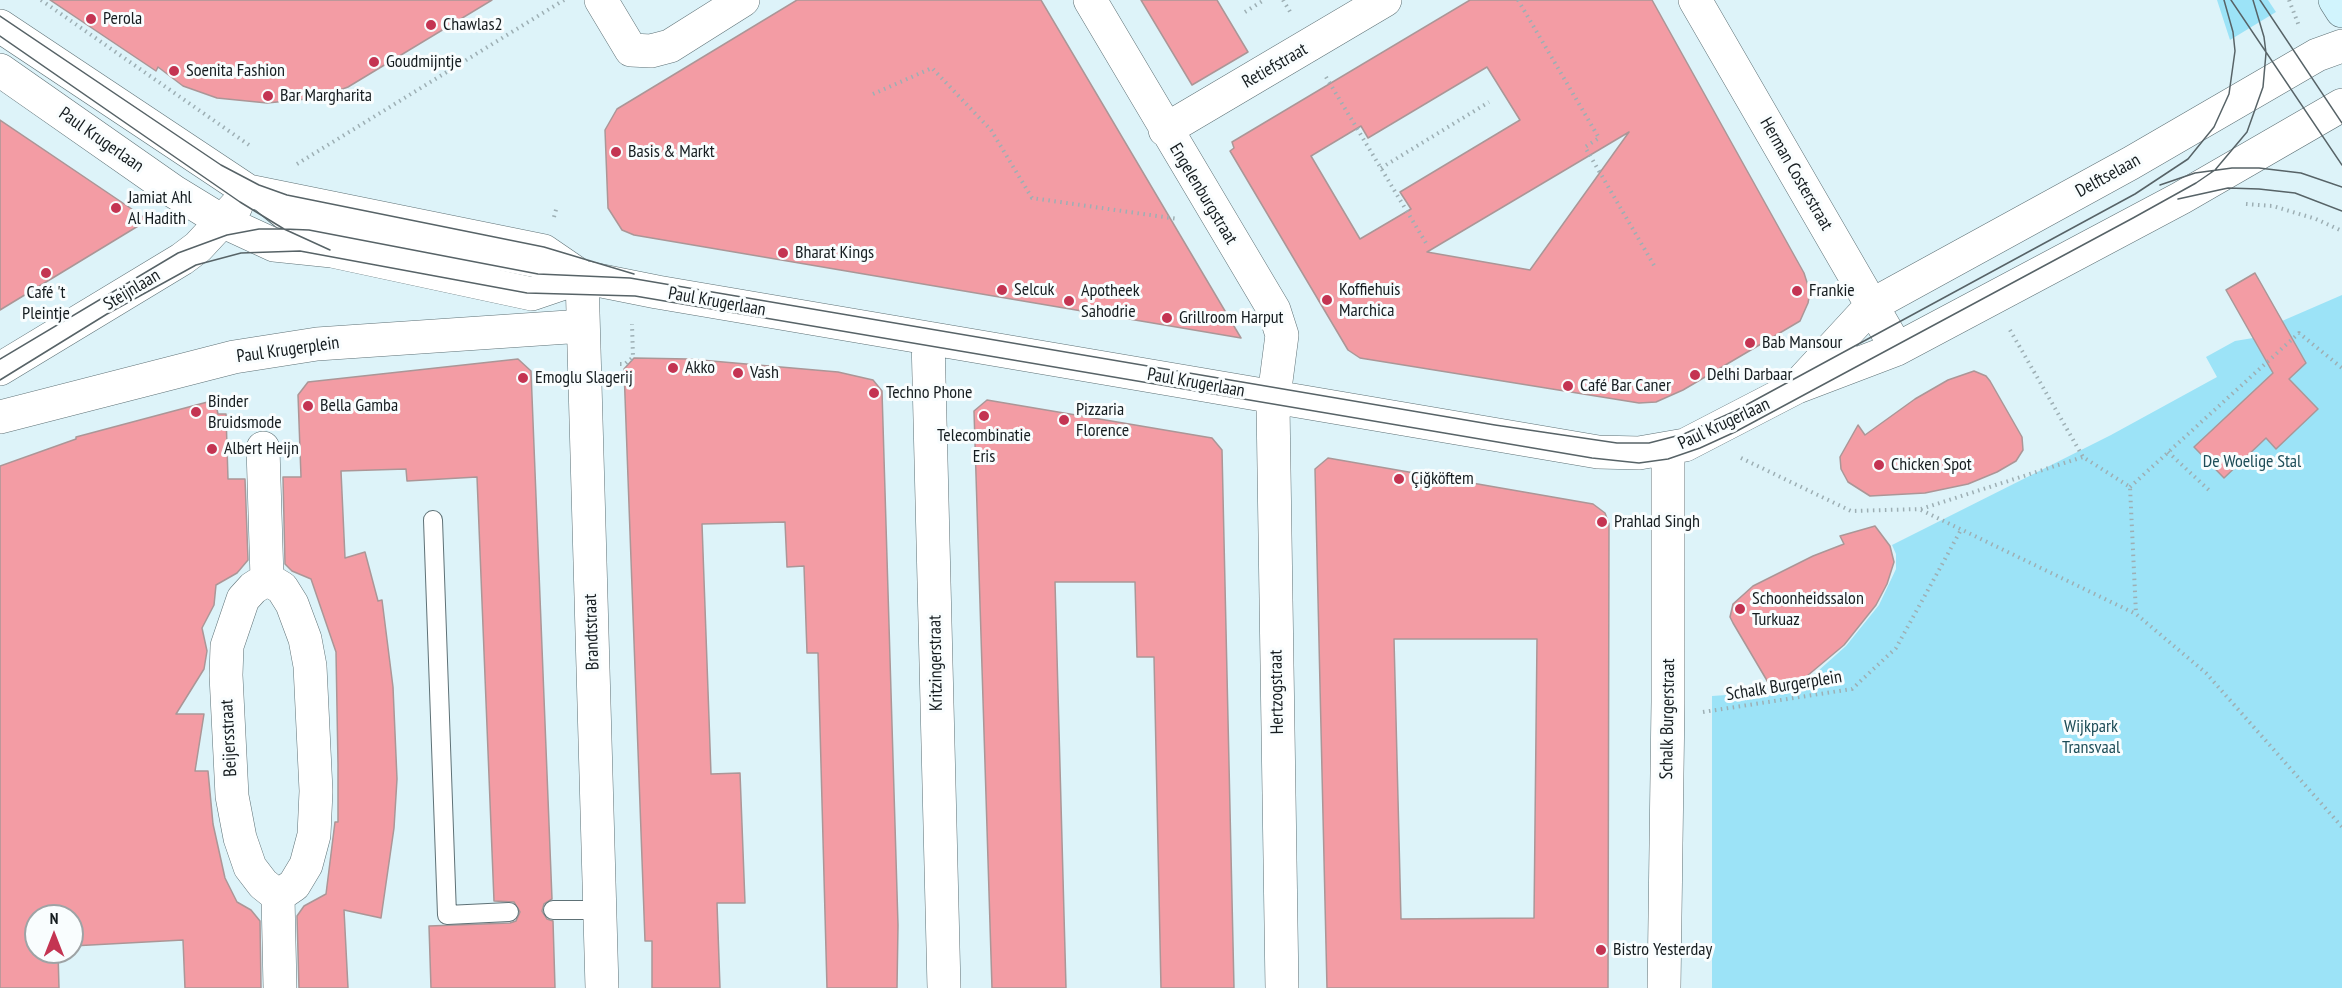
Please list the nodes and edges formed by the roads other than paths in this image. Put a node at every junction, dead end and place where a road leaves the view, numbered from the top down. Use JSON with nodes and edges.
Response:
{"nodes":[{"id":1,"x":601,"y":0,"type":"edge"},
{"id":2,"x":743,"y":0,"type":"edge"},
{"id":3,"x":1090,"y":0,"type":"edge"},
{"id":4,"x":1385,"y":0,"type":"edge"},
{"id":5,"x":1695,"y":0,"type":"edge"},
{"id":6,"x":2335,"y":0,"type":"edge"},
{"id":7,"x":2342,"y":12,"type":"edge"},
{"id":8,"x":0,"y":26,"type":"edge"},
{"id":9,"x":2342,"y":46,"type":"edge"},
{"id":10,"x":0,"y":70,"type":"edge"},
{"id":11,"x":2342,"y":105,"type":"edge"},
{"id":12,"x":1165,"y":130,"type":"junction"},
{"id":13,"x":248,"y":192,"type":"junction"},
{"id":14,"x":222,"y":221,"type":"junction"},
{"id":15,"x":582,"y":277,"type":"junction"},
{"id":16,"x":1872,"y":304,"type":"junction"},
{"id":17,"x":583,"y":326,"type":"junction"},
{"id":18,"x":928,"y":338,"type":"junction"},
{"id":19,"x":1897,"y":349,"type":"junction"},
{"id":20,"x":0,"y":369,"type":"edge"},
{"id":21,"x":1797,"y":387,"type":"junction"},
{"id":22,"x":1274,"y":396,"type":"junction"},
{"id":23,"x":0,"y":417,"type":"edge"},
{"id":24,"x":262,"y":448,"type":"dead end"},
{"id":25,"x":1668,"y":450,"type":"junction"},
{"id":26,"x":433,"y":520,"type":"dead end"},
{"id":27,"x":267,"y":579,"type":"junction"},
{"id":28,"x":278,"y":896,"type":"junction"},
{"id":29,"x":553,"y":910,"type":"dead end"},
{"id":30,"x":600,"y":910,"type":"junction"},
{"id":31,"x":509,"y":912,"type":"dead end"},
{"id":32,"x":280,"y":988,"type":"edge"},
{"id":33,"x":602,"y":988,"type":"edge"},
{"id":34,"x":944,"y":988,"type":"edge"},
{"id":35,"x":1282,"y":988,"type":"edge"},
{"id":36,"x":1664,"y":988,"type":"edge"}],
"edges":[{"from":1,"to":2,"type":"street"},
{"from":3,"to":12,"type":"street","name":"Engelenburgstraat"},
{"from":4,"to":12,"type":"street","name":"Retiefstraat"},
{"from":5,"to":16,"type":"street","name":"Herman Costerstraat"},
{"from":6,"to":7,"type":"street"},
{"from":8,"to":13,"type":"street","name":"Paul Krugerlaan"},
{"from":9,"to":16,"type":"street","name":"Delftselaan"},
{"from":10,"to":14,"type":"street","name":"Paul Krugerlaan"},
{"from":11,"to":19,"type":"street"},
{"from":12,"to":22,"type":"street","name":"Engelenburgstraat"},
{"from":13,"to":14,"type":"street","name":"Steijnlaan"},
{"from":13,"to":15,"type":"street","name":"Paul Krugerlaan"},
{"from":14,"to":15,"type":"street","name":"Paul Krugerlaan"},
{"from":14,"to":20,"type":"street","name":"Steijnlaan"},
{"from":15,"to":17,"type":"street","name":"Brandtstraat"},
{"from":15,"to":18,"type":"street","name":"Paul Krugerlaan"},
{"from":16,"to":19,"type":"street","name":"Herman Costerstraat"},
{"from":16,"to":21,"type":"street","name":"Paul Krugerlaan"},
{"from":17,"to":23,"type":"street","name":"Paul Krugerplein"},
{"from":17,"to":30,"type":"street","name":"Brandtstraat"},
{"from":18,"to":22,"type":"street","name":"Paul Krugerlaan"},
{"from":18,"to":34,"type":"street","name":"Kritzingerstraat"},
{"from":19,"to":21,"type":"street","name":"Paul Krugerlaan"},
{"from":21,"to":25,"type":"street","name":"Paul Krugerlaan"},
{"from":22,"to":25,"type":"street","name":"Paul Krugerlaan"},
{"from":22,"to":35,"type":"street","name":"Hertzogstraat"},
{"from":24,"to":27,"type":"street"},
{"from":25,"to":36,"type":"street","name":"Schalk Burgerstraat"},
{"from":26,"to":31,"type":"lane"},
{"from":27,"to":28,"type":"street"},
{"from":27,"to":28,"type":"street","name":"Beijersstraat"},
{"from":28,"to":32,"type":"street"},
{"from":29,"to":30,"type":"lane"},
{"from":30,"to":33,"type":"street","name":"Brandtstraat"}]}
